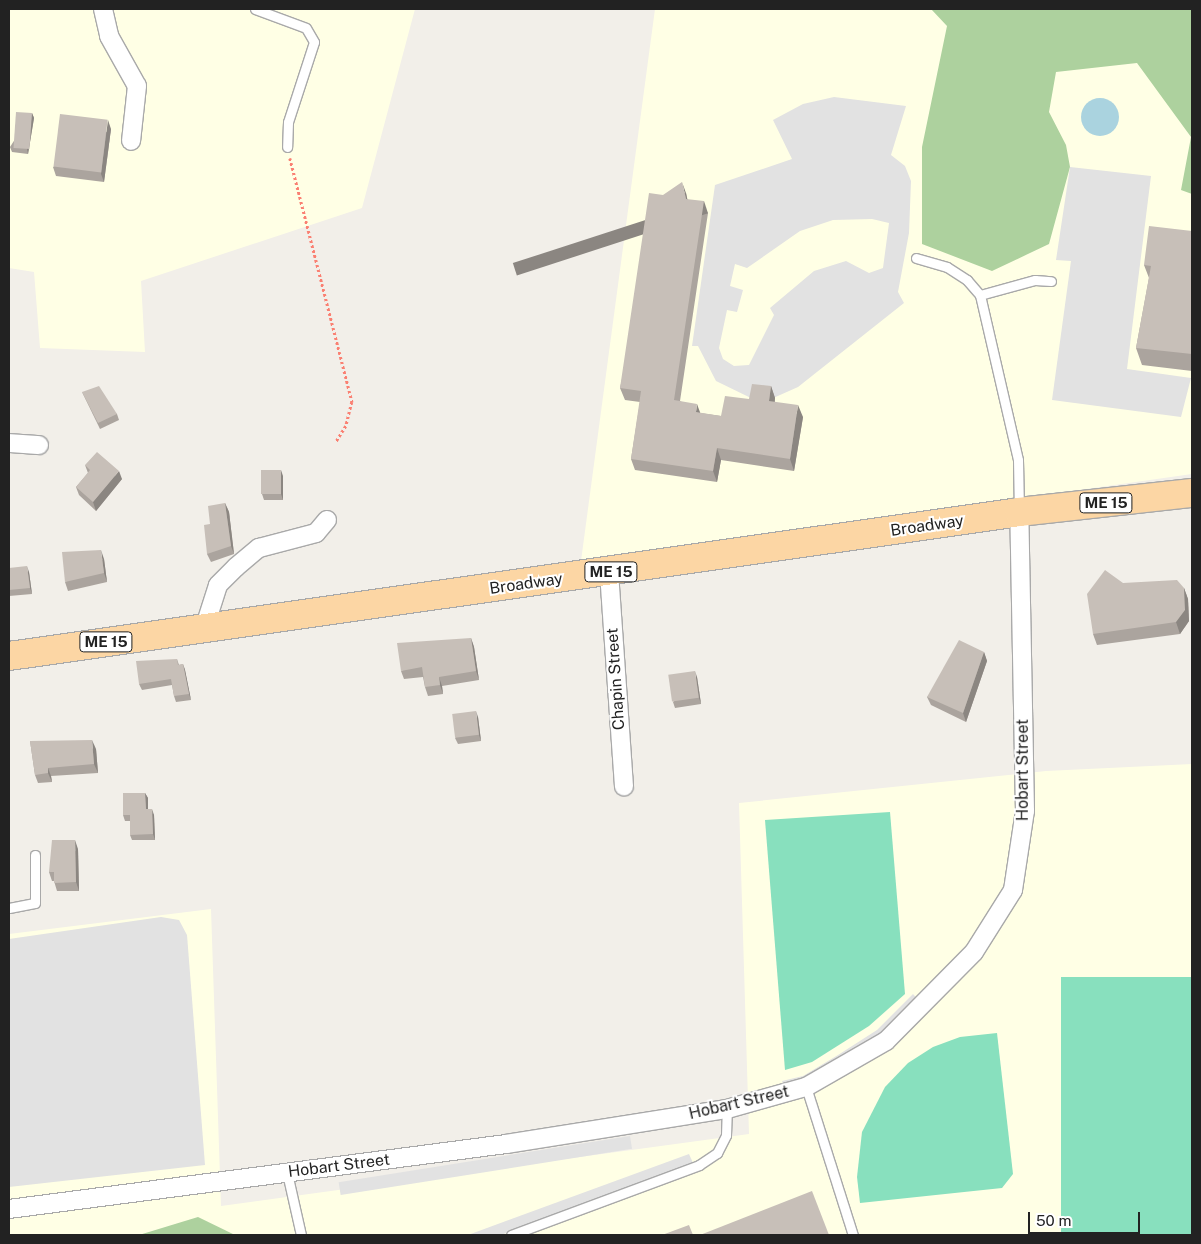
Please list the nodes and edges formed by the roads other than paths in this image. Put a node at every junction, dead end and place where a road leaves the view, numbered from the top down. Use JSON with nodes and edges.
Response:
{"nodes":[{"id":1,"x":103,"y":9,"type":"edge"},
{"id":2,"x":255,"y":9,"type":"edge"},
{"id":3,"x":131,"y":142,"type":"dead end"},
{"id":4,"x":287,"y":147,"type":"road end"},
{"id":5,"x":916,"y":258,"type":"dead end"},
{"id":6,"x":1051,"y":282,"type":"dead end"},
{"id":7,"x":980,"y":295,"type":"junction"},
{"id":8,"x":9,"y":443,"type":"edge"},
{"id":9,"x":39,"y":445,"type":"dead end"},
{"id":10,"x":1192,"y":493,"type":"edge"},
{"id":11,"x":1019,"y":512,"type":"junction"},
{"id":12,"x":327,"y":520,"type":"dead end"},
{"id":13,"x":609,"y":572,"type":"junction"},
{"id":14,"x":204,"y":628,"type":"junction"},
{"id":15,"x":9,"y":656,"type":"edge"},
{"id":16,"x":624,"y":786,"type":"dead end"},
{"id":17,"x":35,"y":855,"type":"dead end"},
{"id":18,"x":9,"y":908,"type":"edge"},
{"id":19,"x":806,"y":1087,"type":"junction"},
{"id":20,"x":727,"y":1109,"type":"junction"},
{"id":21,"x":287,"y":1173,"type":"junction"},
{"id":22,"x":9,"y":1209,"type":"edge"},
{"id":23,"x":300,"y":1235,"type":"edge"},
{"id":24,"x":511,"y":1235,"type":"edge"},
{"id":25,"x":853,"y":1235,"type":"edge"}],
"edges":[{"from":1,"to":3,"type":"street"},
{"from":2,"to":4,"type":"lane"},
{"from":5,"to":7,"type":"lane"},
{"from":6,"to":7,"type":"lane"},
{"from":7,"to":11,"type":"lane"},
{"from":8,"to":9,"type":"street"},
{"from":10,"to":11,"type":"main road","name":"Broadway","number":"ME 15"},
{"from":11,"to":13,"type":"main road","name":"Broadway","number":"ME 15"},
{"from":11,"to":19,"type":"street","name":"Hobart Street"},
{"from":12,"to":14,"type":"street"},
{"from":13,"to":14,"type":"main road","name":"Broadway","number":"ME 15"},
{"from":13,"to":16,"type":"street","name":"Chapin Street"},
{"from":14,"to":15,"type":"main road","name":"Broadway","number":"ME 15"},
{"from":17,"to":18,"type":"lane"},
{"from":19,"to":20,"type":"street","name":"Hobart Street"},
{"from":19,"to":25,"type":"lane"},
{"from":20,"to":21,"type":"street","name":"Hobart Street"},
{"from":20,"to":24,"type":"lane"},
{"from":21,"to":22,"type":"street","name":"Hobart Street"},
{"from":21,"to":23,"type":"lane"}]}
